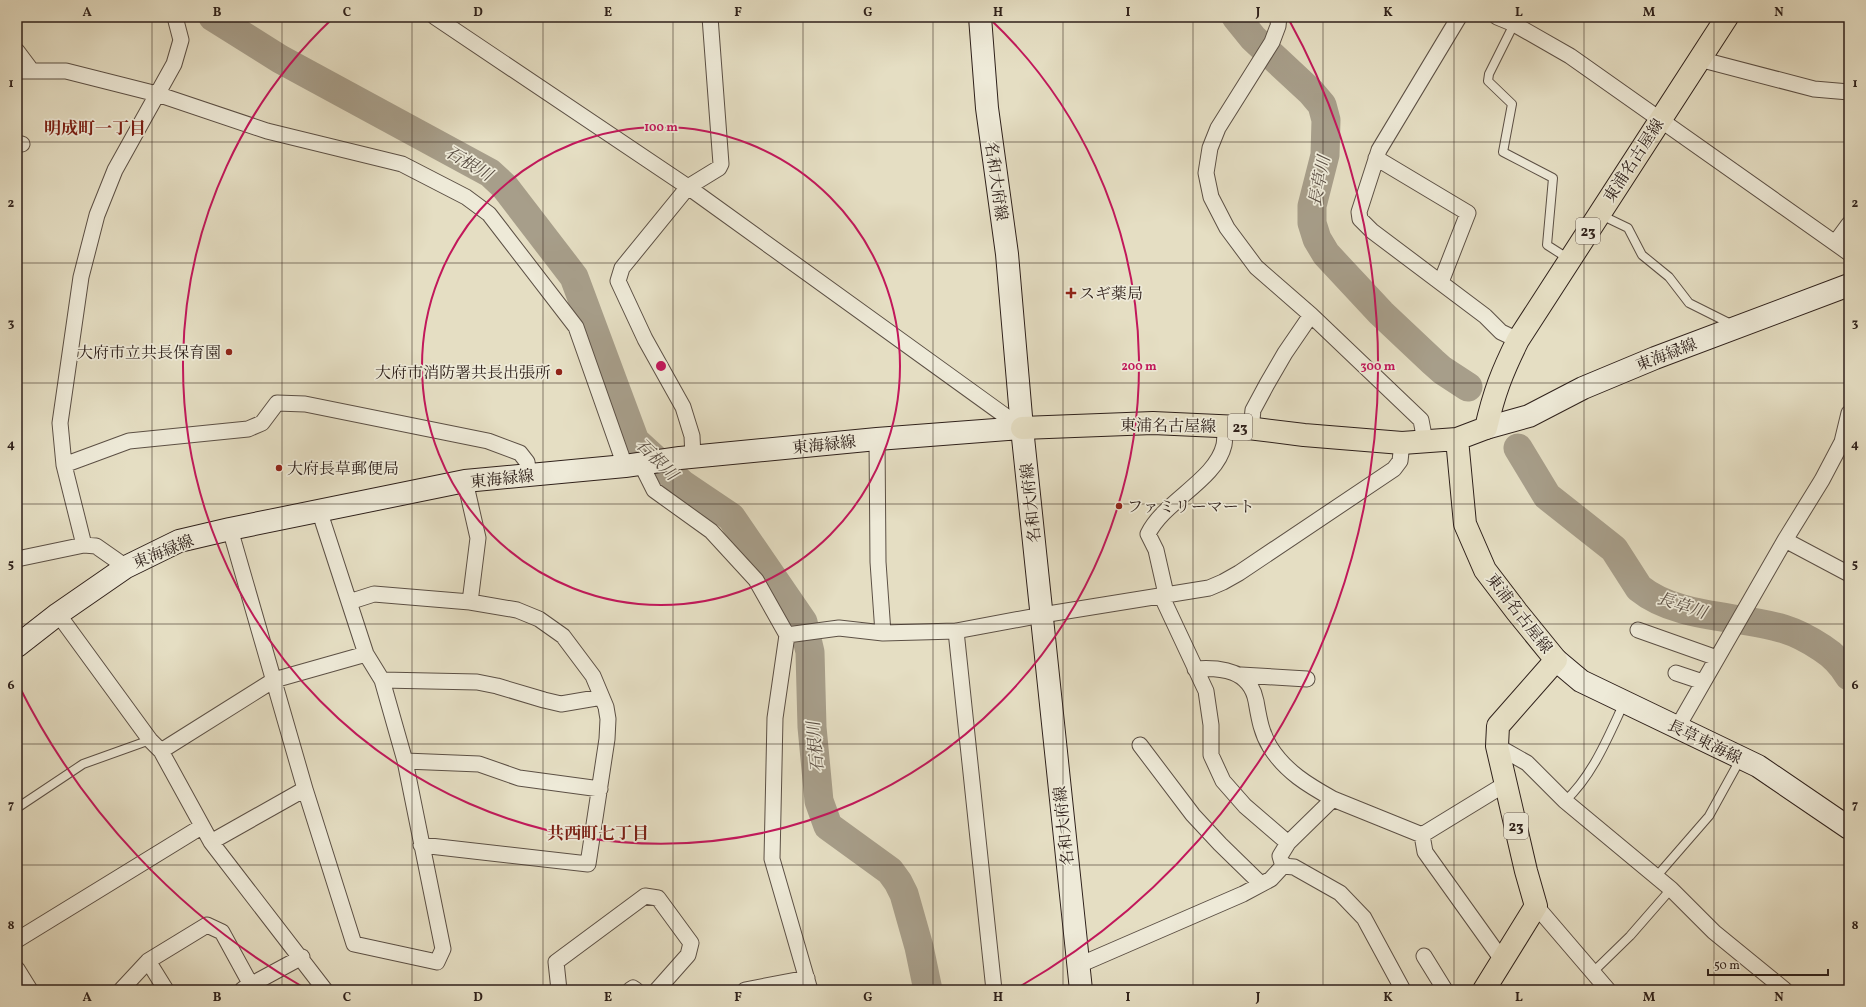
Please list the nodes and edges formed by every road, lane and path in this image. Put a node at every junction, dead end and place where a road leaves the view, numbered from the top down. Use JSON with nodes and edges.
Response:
{"nodes":[{"id":1,"x":175,"y":17,"type":"edge"},
{"id":2,"x":434,"y":17,"type":"edge"},
{"id":3,"x":710,"y":17,"type":"edge"},
{"id":4,"x":980,"y":17,"type":"edge"},
{"id":5,"x":1279,"y":17,"type":"edge"},
{"id":6,"x":1459,"y":17,"type":"edge"},
{"id":7,"x":1497,"y":17,"type":"edge"},
{"id":8,"x":1727,"y":17,"type":"edge"},
{"id":9,"x":1514,"y":24,"type":"junction"},
{"id":10,"x":17,"y":51,"type":"edge"},
{"id":11,"x":1699,"y":59,"type":"junction"},
{"id":12,"x":17,"y":71,"type":"edge"},
{"id":13,"x":32,"y":71,"type":"junction"},
{"id":14,"x":1849,"y":92,"type":"edge"},
{"id":15,"x":157,"y":94,"type":"junction"},
{"id":16,"x":1660,"y":119,"type":"junction"},
{"id":17,"x":1376,"y":158,"type":"junction"},
{"id":18,"x":688,"y":187,"type":"junction"},
{"id":19,"x":1598,"y":214,"type":"junction"},
{"id":20,"x":1849,"y":224,"type":"edge"},
{"id":21,"x":1835,"y":243,"type":"junction"},
{"id":22,"x":1849,"y":253,"type":"edge"},
{"id":23,"x":1569,"y":260,"type":"junction"},
{"id":24,"x":1441,"y":282,"type":"junction"},
{"id":25,"x":1849,"y":285,"type":"edge"},
{"id":26,"x":1311,"y":315,"type":"junction"},
{"id":27,"x":1730,"y":330,"type":"junction"},
{"id":28,"x":1518,"y":340,"type":"junction"},
{"id":29,"x":1849,"y":413,"type":"edge"},
{"id":30,"x":1225,"y":426,"type":"junction"},
{"id":31,"x":1022,"y":428,"type":"junction"},
{"id":32,"x":1486,"y":428,"type":"junction"},
{"id":33,"x":1251,"y":429,"type":"junction"},
{"id":34,"x":877,"y":439,"type":"junction"},
{"id":35,"x":1457,"y":439,"type":"junction"},
{"id":36,"x":1425,"y":441,"type":"junction"},
{"id":37,"x":1402,"y":443,"type":"junction"},
{"id":38,"x":686,"y":458,"type":"junction"},
{"id":39,"x":64,"y":465,"type":"junction"},
{"id":40,"x":636,"y":465,"type":"junction"},
{"id":41,"x":529,"y":475,"type":"junction"},
{"id":42,"x":465,"y":481,"type":"junction"},
{"id":43,"x":319,"y":510,"type":"junction"},
{"id":44,"x":230,"y":529,"type":"junction"},
{"id":45,"x":1785,"y":540,"type":"junction"},
{"id":46,"x":84,"y":545,"type":"junction"},
{"id":47,"x":17,"y":559,"type":"edge"},
{"id":48,"x":126,"y":566,"type":"junction"},
{"id":49,"x":1849,"y":574,"type":"edge"},
{"id":50,"x":1164,"y":595,"type":"junction"},
{"id":51,"x":349,"y":602,"type":"junction"},
{"id":52,"x":470,"y":602,"type":"junction"},
{"id":53,"x":58,"y":614,"type":"junction"},
{"id":54,"x":1042,"y":615,"type":"junction"},
{"id":55,"x":1638,"y":630,"type":"dead end"},
{"id":56,"x":956,"y":631,"type":"junction"},
{"id":57,"x":883,"y":633,"type":"junction"},
{"id":58,"x":787,"y":634,"type":"junction"},
{"id":59,"x":17,"y":646,"type":"edge"},
{"id":60,"x":366,"y":654,"type":"junction"},
{"id":61,"x":1717,"y":658,"type":"junction"},
{"id":62,"x":1556,"y":660,"type":"junction"},
{"id":63,"x":1195,"y":669,"type":"junction"},
{"id":64,"x":1676,"y":673,"type":"dead end"},
{"id":65,"x":1241,"y":675,"type":"junction"},
{"id":66,"x":1307,"y":678,"type":"dead end"},
{"id":67,"x":274,"y":680,"type":"junction"},
{"id":68,"x":382,"y":680,"type":"junction"},
{"id":69,"x":1703,"y":682,"type":"junction"},
{"id":70,"x":602,"y":696,"type":"junction"},
{"id":71,"x":1625,"y":702,"type":"junction"},
{"id":72,"x":1677,"y":728,"type":"junction"},
{"id":73,"x":150,"y":740,"type":"junction"},
{"id":74,"x":1140,"y":745,"type":"dead end"},
{"id":75,"x":1497,"y":746,"type":"junction"},
{"id":76,"x":161,"y":751,"type":"junction"},
{"id":77,"x":1741,"y":758,"type":"junction"},
{"id":78,"x":405,"y":761,"type":"junction"},
{"id":79,"x":1506,"y":783,"type":"junction"},
{"id":80,"x":305,"y":789,"type":"junction"},
{"id":81,"x":600,"y":789,"type":"junction"},
{"id":82,"x":1333,"y":799,"type":"junction"},
{"id":83,"x":1565,"y":801,"type":"junction"},
{"id":84,"x":17,"y":808,"type":"edge"},
{"id":85,"x":201,"y":827,"type":"junction"},
{"id":86,"x":1849,"y":828,"type":"edge"},
{"id":87,"x":1422,"y":835,"type":"junction"},
{"id":88,"x":211,"y":842,"type":"junction"},
{"id":89,"x":1288,"y":843,"type":"junction"},
{"id":90,"x":421,"y":845,"type":"junction"},
{"id":91,"x":1283,"y":866,"type":"junction"},
{"id":92,"x":1656,"y":877,"type":"junction"},
{"id":93,"x":1260,"y":883,"type":"junction"},
{"id":94,"x":1671,"y":889,"type":"junction"},
{"id":95,"x":1536,"y":906,"type":"junction"},
{"id":96,"x":17,"y":940,"type":"edge"},
{"id":97,"x":1424,"y":956,"type":"dead end"},
{"id":98,"x":302,"y":957,"type":"junction"},
{"id":99,"x":1504,"y":957,"type":"junction"},
{"id":100,"x":148,"y":961,"type":"junction"},
{"id":101,"x":1077,"y":966,"type":"junction"},
{"id":102,"x":17,"y":969,"type":"edge"},
{"id":103,"x":1592,"y":973,"type":"junction"},
{"id":104,"x":808,"y":984,"type":"edge"},
{"id":105,"x":246,"y":988,"type":"edge"},
{"id":106,"x":1486,"y":989,"type":"edge"},
{"id":107,"x":30,"y":990,"type":"edge"},
{"id":108,"x":121,"y":990,"type":"edge"},
{"id":109,"x":166,"y":990,"type":"edge"},
{"id":110,"x":325,"y":990,"type":"edge"},
{"id":111,"x":559,"y":990,"type":"edge"},
{"id":112,"x":630,"y":990,"type":"edge"},
{"id":113,"x":636,"y":990,"type":"edge"},
{"id":114,"x":656,"y":990,"type":"edge"},
{"id":115,"x":745,"y":990,"type":"edge"},
{"id":116,"x":994,"y":990,"type":"edge"},
{"id":117,"x":1081,"y":990,"type":"edge"},
{"id":118,"x":1403,"y":990,"type":"edge"},
{"id":119,"x":1445,"y":990,"type":"edge"},
{"id":120,"x":1608,"y":990,"type":"edge"},
{"id":121,"x":1785,"y":990,"type":"edge"}],
"edges":[{"from":1,"to":15,"type":"street"},
{"from":2,"to":18,"type":"street"},
{"from":3,"to":18,"type":"street"},
{"from":4,"to":31,"type":"main road","name":"名和大府線"},
{"from":5,"to":26,"type":"street"},
{"from":6,"to":17,"type":"street"},
{"from":7,"to":9,"type":"street"},
{"from":8,"to":11,"type":"main road","name":"東浦名古屋線","number":"23"},
{"from":9,"to":16,"type":"street"},
{"from":9,"to":23,"type":"lane"},
{"from":10,"to":13,"type":"street"},
{"from":11,"to":14,"type":"street"},
{"from":11,"to":16,"type":"main road","name":"東浦名古屋線","number":"23"},
{"from":12,"to":13,"type":"street"},
{"from":13,"to":15,"type":"street"},
{"from":15,"to":39,"type":"street"},
{"from":15,"to":40,"type":"street"},
{"from":16,"to":19,"type":"main road","name":"東浦名古屋線","number":"23"},
{"from":16,"to":21,"type":"street"},
{"from":17,"to":24,"type":"street"},
{"from":17,"to":24,"type":"street"},
{"from":18,"to":31,"type":"street"},
{"from":18,"to":38,"type":"street"},
{"from":19,"to":23,"type":"main road","name":"東浦名古屋線","number":"23"},
{"from":19,"to":27,"type":"lane"},
{"from":20,"to":21,"type":"street"},
{"from":21,"to":22,"type":"street"},
{"from":23,"to":28,"type":"main road","name":"東浦名古屋線","number":"23"},
{"from":24,"to":28,"type":"street"},
{"from":25,"to":27,"type":"main road","name":"東海緑線"},
{"from":26,"to":33,"type":"street"},
{"from":26,"to":36,"type":"street"},
{"from":27,"to":32,"type":"main road","name":"東海緑線"},
{"from":28,"to":32,"type":"main road","name":"東浦名古屋線","number":"23"},
{"from":29,"to":45,"type":"street"},
{"from":30,"to":31,"type":"main road","name":"東浦名古屋線","number":"23"},
{"from":30,"to":33,"type":"main road","name":"東浦名古屋線","number":"23"},
{"from":30,"to":50,"type":"street"},
{"from":31,"to":34,"type":"main road","name":"東海緑線"},
{"from":31,"to":54,"type":"main road","name":"名和大府線"},
{"from":32,"to":35,"type":"main road","name":"東浦名古屋線","number":"23"},
{"from":33,"to":37,"type":"main road","name":"東浦名古屋線","number":"23"},
{"from":34,"to":38,"type":"main road","name":"東海緑線"},
{"from":34,"to":57,"type":"street"},
{"from":35,"to":36,"type":"main road","name":"東浦名古屋線","number":"23"},
{"from":35,"to":62,"type":"main road","name":"東浦名古屋線"},
{"from":36,"to":37,"type":"main road","name":"東浦名古屋線","number":"23"},
{"from":37,"to":50,"type":"street"},
{"from":38,"to":40,"type":"main road","name":"東海緑線"},
{"from":39,"to":41,"type":"street"},
{"from":39,"to":46,"type":"street"},
{"from":40,"to":41,"type":"main road","name":"東海緑線"},
{"from":40,"to":58,"type":"street"},
{"from":41,"to":42,"type":"main road","name":"東海緑線"},
{"from":42,"to":43,"type":"main road","name":"東海緑線"},
{"from":42,"to":52,"type":"street"},
{"from":43,"to":44,"type":"main road","name":"東海緑線"},
{"from":43,"to":51,"type":"street"},
{"from":44,"to":48,"type":"main road","name":"東海緑線"},
{"from":44,"to":67,"type":"street"},
{"from":45,"to":49,"type":"street"},
{"from":45,"to":61,"type":"street"},
{"from":46,"to":47,"type":"street"},
{"from":46,"to":48,"type":"street"},
{"from":48,"to":53,"type":"main road","name":"東海緑線"},
{"from":50,"to":54,"type":"street"},
{"from":50,"to":63,"type":"street"},
{"from":51,"to":52,"type":"street"},
{"from":51,"to":60,"type":"street"},
{"from":52,"to":70,"type":"street"},
{"from":53,"to":59,"type":"main road","name":"東海緑線"},
{"from":53,"to":73,"type":"street"},
{"from":54,"to":56,"type":"street"},
{"from":54,"to":101,"type":"main road","name":"名和大府線"},
{"from":55,"to":61,"type":"street"},
{"from":56,"to":57,"type":"street"},
{"from":56,"to":116,"type":"street"},
{"from":57,"to":58,"type":"street"},
{"from":58,"to":104,"type":"street"},
{"from":60,"to":67,"type":"street"},
{"from":60,"to":68,"type":"street"},
{"from":61,"to":69,"type":"street"},
{"from":62,"to":71,"type":"main road","name":"長草東海線"},
{"from":62,"to":75,"type":"main road","name":"東浦名古屋線","number":"23"},
{"from":63,"to":65,"type":"street"},
{"from":63,"to":89,"type":"street"},
{"from":64,"to":69,"type":"street"},
{"from":65,"to":66,"type":"street"},
{"from":65,"to":82,"type":"street"},
{"from":67,"to":76,"type":"street"},
{"from":67,"to":80,"type":"street"},
{"from":68,"to":70,"type":"street"},
{"from":68,"to":78,"type":"street"},
{"from":69,"to":72,"type":"street"},
{"from":70,"to":81,"type":"street"},
{"from":71,"to":72,"type":"main road","name":"長草東海線"},
{"from":71,"to":83,"type":"lane"},
{"from":72,"to":77,"type":"main road","name":"長草東海線"},
{"from":73,"to":76,"type":"street"},
{"from":73,"to":84,"type":"lane"},
{"from":74,"to":93,"type":"street"},
{"from":75,"to":79,"type":"main road","name":"東浦名古屋線","number":"23"},
{"from":75,"to":83,"type":"street"},
{"from":76,"to":85,"type":"street"},
{"from":77,"to":86,"type":"main road","name":"長草東海線"},
{"from":77,"to":92,"type":"lane"},
{"from":78,"to":81,"type":"street"},
{"from":78,"to":90,"type":"street"},
{"from":79,"to":87,"type":"street"},
{"from":79,"to":95,"type":"main road","name":"東浦名古屋線","number":"23"},
{"from":80,"to":88,"type":"street"},
{"from":80,"to":90,"type":"street"},
{"from":81,"to":90,"type":"street"},
{"from":82,"to":87,"type":"street"},
{"from":82,"to":89,"type":"street"},
{"from":83,"to":92,"type":"street"},
{"from":85,"to":88,"type":"street"},
{"from":85,"to":96,"type":"street"},
{"from":87,"to":99,"type":"street"},
{"from":88,"to":98,"type":"street"},
{"from":89,"to":91,"type":"street"},
{"from":91,"to":93,"type":"street"},
{"from":91,"to":118,"type":"street"},
{"from":92,"to":94,"type":"street"},
{"from":93,"to":101,"type":"street"},
{"from":94,"to":103,"type":"lane"},
{"from":94,"to":121,"type":"street"},
{"from":95,"to":99,"type":"main road"},
{"from":95,"to":103,"type":"street"},
{"from":97,"to":119,"type":"street"},
{"from":98,"to":105,"type":"street"},
{"from":98,"to":110,"type":"street"},
{"from":99,"to":106,"type":"main road"},
{"from":100,"to":105,"type":"street"},
{"from":100,"to":108,"type":"street"},
{"from":100,"to":109,"type":"street"},
{"from":101,"to":117,"type":"main road","name":"名和大府線"},
{"from":102,"to":107,"type":"street"},
{"from":103,"to":120,"type":"street"},
{"from":104,"to":115,"type":"street"},
{"from":111,"to":114,"type":"street"},
{"from":112,"to":113,"type":"street"}]}
